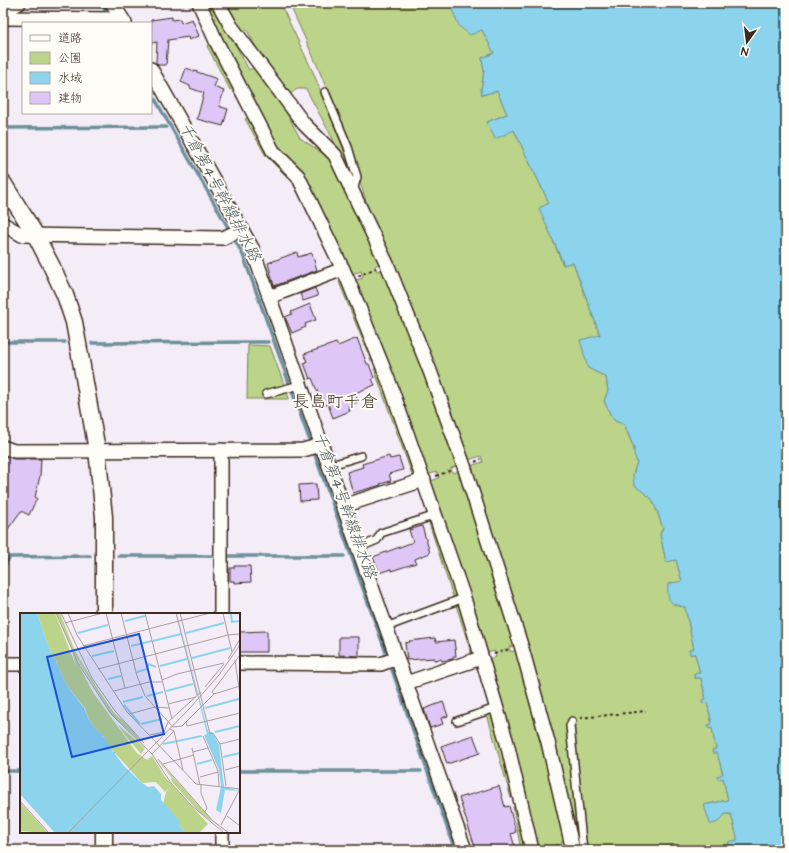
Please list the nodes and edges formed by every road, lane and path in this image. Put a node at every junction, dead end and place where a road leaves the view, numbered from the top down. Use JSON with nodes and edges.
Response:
{"nodes":[{"id":1,"x":19,"y":3,"type":"edge"},
{"id":2,"x":112,"y":3,"type":"edge"},
{"id":3,"x":200,"y":3,"type":"edge"},
{"id":4,"x":218,"y":3,"type":"edge"},
{"id":5,"x":3,"y":12,"type":"edge"},
{"id":6,"x":3,"y":18,"type":"edge"},
{"id":7,"x":117,"y":20,"type":"edge"},
{"id":8,"x":152,"y":71,"type":"edge"},
{"id":9,"x":325,"y":92,"type":"dead end"},
{"id":10,"x":3,"y":183,"type":"edge"},
{"id":11,"x":353,"y":193,"type":"junction"},
{"id":12,"x":3,"y":224,"type":"edge"},
{"id":13,"x":235,"y":232,"type":"junction"},
{"id":14,"x":35,"y":234,"type":"junction"},
{"id":15,"x":376,"y":268,"type":"dead end"},
{"id":16,"x":343,"y":270,"type":"junction"},
{"id":17,"x":362,"y":274,"type":"dead end"},
{"id":18,"x":269,"y":297,"type":"junction"},
{"id":19,"x":298,"y":386,"type":"junction"},
{"id":20,"x":266,"y":394,"type":"dead end"},
{"id":21,"x":3,"y":447,"type":"edge"},
{"id":22,"x":315,"y":447,"type":"junction"},
{"id":23,"x":97,"y":450,"type":"junction"},
{"id":24,"x":221,"y":450,"type":"junction"},
{"id":25,"x":361,"y":456,"type":"dead end"},
{"id":26,"x":328,"y":466,"type":"junction"},
{"id":27,"x":452,"y":470,"type":"dead end"},
{"id":28,"x":438,"y":475,"type":"dead end"},
{"id":29,"x":424,"y":480,"type":"junction"},
{"id":30,"x":343,"y":506,"type":"junction"},
{"id":31,"x":436,"y":515,"type":"junction"},
{"id":32,"x":358,"y":548,"type":"junction"},
{"id":33,"x":464,"y":598,"type":"junction"},
{"id":34,"x":104,"y":613,"type":"edge"},
{"id":35,"x":221,"y":613,"type":"edge"},
{"id":36,"x":386,"y":627,"type":"junction"},
{"id":37,"x":510,"y":649,"type":"dead end"},
{"id":38,"x":495,"y":654,"type":"dead end"},
{"id":39,"x":481,"y":658,"type":"junction"},
{"id":40,"x":391,"y":660,"type":"junction"},
{"id":41,"x":240,"y":663,"type":"edge"},
{"id":42,"x":3,"y":664,"type":"edge"},
{"id":43,"x":20,"y":664,"type":"edge"},
{"id":44,"x":406,"y":683,"type":"junction"},
{"id":45,"x":496,"y":708,"type":"junction"},
{"id":46,"x":646,"y":711,"type":"dead end"},
{"id":47,"x":457,"y":721,"type":"dead end"},
{"id":48,"x":572,"y":722,"type":"joint"},
{"id":49,"x":104,"y":833,"type":"edge"},
{"id":50,"x":222,"y":833,"type":"edge"},
{"id":51,"x":567,"y":847,"type":"edge"},
{"id":52,"x":546,"y":848,"type":"dead end"},
{"id":53,"x":104,"y":850,"type":"edge"},
{"id":54,"x":222,"y":850,"type":"edge"},
{"id":55,"x":465,"y":850,"type":"edge"},
{"id":56,"x":532,"y":850,"type":"edge"},
{"id":57,"x":583,"y":850,"type":"edge"}],
"edges":[{"from":1,"to":5,"type":"street"},
{"from":2,"to":7,"type":"street"},
{"from":3,"to":16,"type":"street"},
{"from":4,"to":11,"type":"street"},
{"from":6,"to":7,"type":"street"},
{"from":8,"to":13,"type":"street"},
{"from":9,"to":11,"type":"lane"},
{"from":10,"to":14,"type":"street"},
{"from":11,"to":51,"type":"street"},
{"from":12,"to":14,"type":"street"},
{"from":13,"to":14,"type":"street"},
{"from":13,"to":18,"type":"street"},
{"from":14,"to":23,"type":"street"},
{"from":15,"to":17,"type":"path"},
{"from":16,"to":18,"type":"street"},
{"from":16,"to":29,"type":"street"},
{"from":18,"to":19,"type":"street"},
{"from":19,"to":20,"type":"lane"},
{"from":19,"to":22,"type":"street"},
{"from":21,"to":23,"type":"street"},
{"from":22,"to":24,"type":"street"},
{"from":22,"to":26,"type":"street"},
{"from":23,"to":24,"type":"street"},
{"from":23,"to":34,"type":"street"},
{"from":24,"to":35,"type":"street"},
{"from":25,"to":26,"type":"lane"},
{"from":26,"to":30,"type":"street"},
{"from":27,"to":28,"type":"path"},
{"from":29,"to":30,"type":"street"},
{"from":29,"to":31,"type":"street"},
{"from":30,"to":32,"type":"street"},
{"from":31,"to":32,"type":"lane"},
{"from":31,"to":33,"type":"street"},
{"from":32,"to":36,"type":"street"},
{"from":33,"to":36,"type":"lane"},
{"from":33,"to":39,"type":"street"},
{"from":36,"to":40,"type":"street"},
{"from":37,"to":38,"type":"path"},
{"from":39,"to":44,"type":"street"},
{"from":39,"to":45,"type":"street"},
{"from":40,"to":41,"type":"street"},
{"from":40,"to":44,"type":"street"},
{"from":42,"to":43,"type":"street"},
{"from":44,"to":55,"type":"street"},
{"from":45,"to":47,"type":"lane"},
{"from":45,"to":56,"type":"street"},
{"from":46,"to":48,"type":"path"},
{"from":48,"to":57,"type":"lane"},
{"from":49,"to":53,"type":"street"},
{"from":50,"to":54,"type":"street"},
{"from":51,"to":52,"type":"path"}]}
